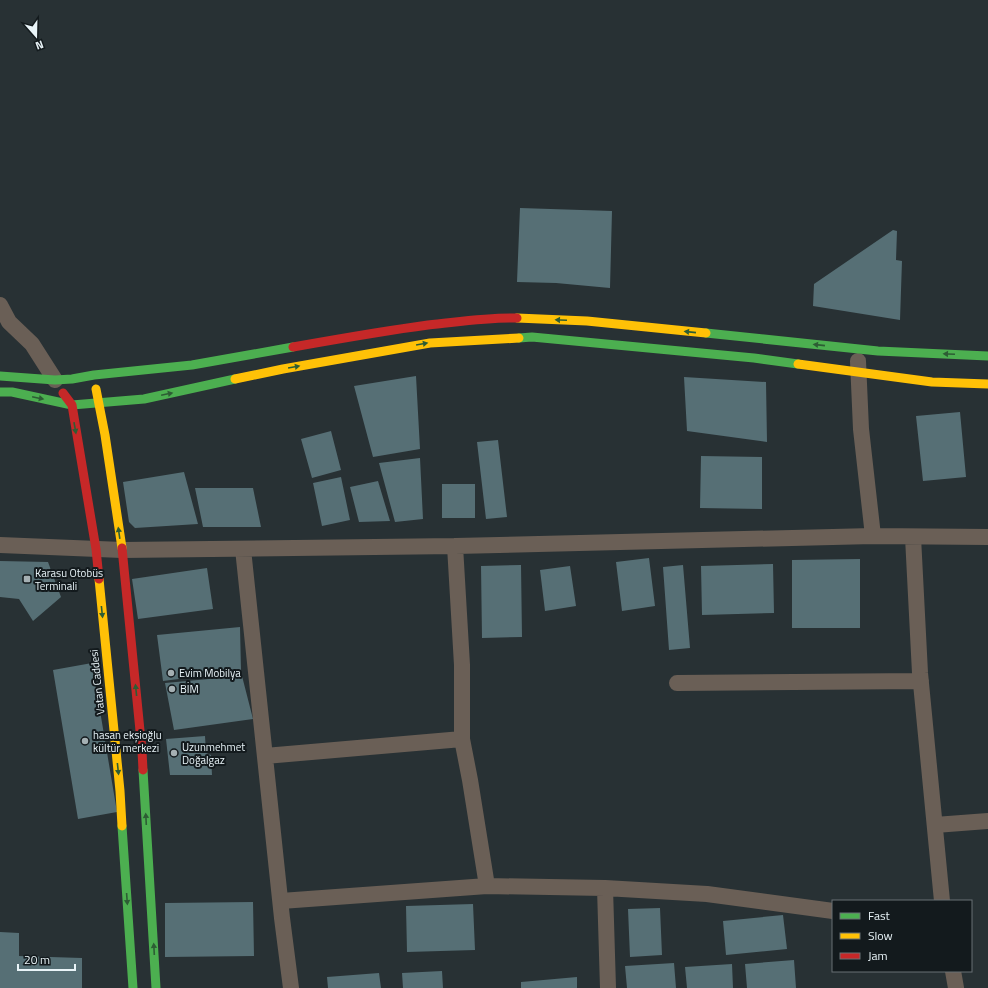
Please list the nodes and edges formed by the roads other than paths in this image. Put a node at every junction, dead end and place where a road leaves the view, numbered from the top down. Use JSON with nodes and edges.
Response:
{"nodes":[{"id":1,"x":0,"y":305,"type":"edge"},
{"id":2,"x":857,"y":350,"type":"junction"},
{"id":3,"x":988,"y":356,"type":"edge"},
{"id":4,"x":858,"y":372,"type":"junction"},
{"id":5,"x":94,"y":375,"type":"junction"},
{"id":6,"x":0,"y":376,"type":"edge"},
{"id":7,"x":55,"y":380,"type":"junction"},
{"id":8,"x":988,"y":384,"type":"edge"},
{"id":9,"x":0,"y":392,"type":"edge"},
{"id":10,"x":98,"y":402,"type":"junction"},
{"id":11,"x":72,"y":405,"type":"junction"},
{"id":12,"x":873,"y":536,"type":"junction"},
{"id":13,"x":913,"y":537,"type":"junction"},
{"id":14,"x":988,"y":537,"type":"edge"},
{"id":15,"x":0,"y":545,"type":"edge"},
{"id":16,"x":454,"y":546,"type":"junction"},
{"id":17,"x":96,"y":549,"type":"junction"},
{"id":18,"x":243,"y":549,"type":"junction"},
{"id":19,"x":122,"y":550,"type":"junction"},
{"id":20,"x":921,"y":681,"type":"junction"},
{"id":21,"x":677,"y":683,"type":"dead end"},
{"id":22,"x":462,"y":739,"type":"junction"},
{"id":23,"x":265,"y":756,"type":"junction"},
{"id":24,"x":988,"y":821,"type":"edge"},
{"id":25,"x":935,"y":825,"type":"junction"},
{"id":26,"x":487,"y":886,"type":"junction"},
{"id":27,"x":605,"y":888,"type":"junction"},
{"id":28,"x":942,"y":900,"type":"edge"},
{"id":29,"x":281,"y":901,"type":"junction"},
{"id":30,"x":832,"y":911,"type":"edge"},
{"id":31,"x":952,"y":972,"type":"edge"},
{"id":32,"x":133,"y":988,"type":"edge"},
{"id":33,"x":156,"y":988,"type":"edge"},
{"id":34,"x":291,"y":988,"type":"edge"},
{"id":35,"x":608,"y":988,"type":"edge"},
{"id":36,"x":956,"y":988,"type":"edge"}],
"edges":[{"from":1,"to":7,"type":"street"},
{"from":3,"to":2,"type":"main road","one_way":true},
{"from":2,"to":4,"type":"street"},
{"from":2,"to":5,"type":"main road","one_way":true},
{"from":4,"to":8,"type":"main road"},
{"from":10,"to":4,"type":"main road","one_way":true},
{"from":4,"to":12,"type":"street"},
{"from":5,"to":7,"type":"main road"},
{"from":5,"to":10,"type":"main road"},
{"from":6,"to":7,"type":"main road"},
{"from":7,"to":11,"type":"main road","name":"Vatan Caddesi"},
{"from":9,"to":11,"type":"main road","one_way":true},
{"from":10,"to":11,"type":"main road"},
{"from":19,"to":10,"type":"main road","one_way":true},
{"from":11,"to":17,"type":"main road","name":"Vatan Caddesi","one_way":true},
{"from":12,"to":13,"type":"street"},
{"from":12,"to":16,"type":"street"},
{"from":13,"to":14,"type":"street"},
{"from":13,"to":20,"type":"street"},
{"from":15,"to":17,"type":"street"},
{"from":16,"to":18,"type":"street"},
{"from":16,"to":22,"type":"street"},
{"from":17,"to":19,"type":"street"},
{"from":17,"to":32,"type":"main road","name":"Vatan Caddesi","one_way":true},
{"from":18,"to":19,"type":"street"},
{"from":18,"to":23,"type":"street"},
{"from":33,"to":19,"type":"main road","one_way":true},
{"from":20,"to":21,"type":"street"},
{"from":20,"to":25,"type":"street"},
{"from":22,"to":23,"type":"street"},
{"from":22,"to":26,"type":"street"},
{"from":23,"to":29,"type":"street"},
{"from":24,"to":25,"type":"street"},
{"from":25,"to":28,"type":"street"},
{"from":26,"to":27,"type":"street"},
{"from":26,"to":29,"type":"street"},
{"from":27,"to":30,"type":"street"},
{"from":27,"to":35,"type":"street"},
{"from":29,"to":34,"type":"street"},
{"from":31,"to":36,"type":"street"}]}
